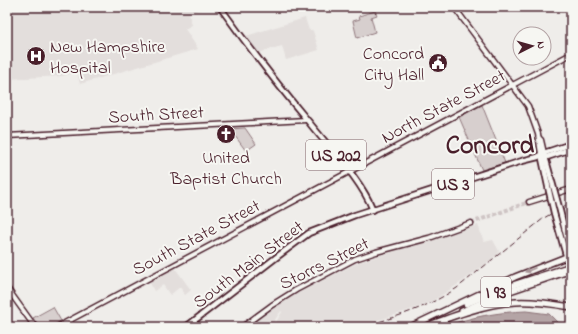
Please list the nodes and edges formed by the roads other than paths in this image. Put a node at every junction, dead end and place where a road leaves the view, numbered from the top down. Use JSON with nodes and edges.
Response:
{"nodes":[{"id":1,"x":220,"y":7,"type":"edge"},
{"id":2,"x":454,"y":7,"type":"edge"},
{"id":3,"x":571,"y":54,"type":"edge"},
{"id":4,"x":513,"y":85,"type":"junction"},
{"id":5,"x":306,"y":120,"type":"junction"},
{"id":6,"x":7,"y":136,"type":"edge"},
{"id":7,"x":571,"y":144,"type":"edge"},
{"id":8,"x":571,"y":149,"type":"edge"},
{"id":9,"x":542,"y":156,"type":"junction"},
{"id":10,"x":349,"y":172,"type":"junction"},
{"id":11,"x":571,"y":188,"type":"edge"},
{"id":12,"x":529,"y":202,"type":"tunnel mouth"},
{"id":13,"x":373,"y":210,"type":"junction"},
{"id":14,"x":557,"y":212,"type":"junction"},
{"id":15,"x":472,"y":223,"type":"tunnel mouth"},
{"id":16,"x":569,"y":237,"type":"edge"},
{"id":17,"x":561,"y":239,"type":"junction"},
{"id":18,"x":570,"y":255,"type":"edge"},
{"id":19,"x":571,"y":266,"type":"edge"},
{"id":20,"x":568,"y":271,"type":"edge"},
{"id":21,"x":7,"y":288,"type":"edge"},
{"id":22,"x":571,"y":306,"type":"edge"},
{"id":23,"x":427,"y":318,"type":"junction"},
{"id":24,"x":442,"y":320,"type":"junction"},
{"id":25,"x":35,"y":327,"type":"edge"},
{"id":26,"x":57,"y":327,"type":"edge"},
{"id":27,"x":186,"y":327,"type":"edge"},
{"id":28,"x":242,"y":327,"type":"edge"},
{"id":29,"x":410,"y":327,"type":"edge"},
{"id":30,"x":424,"y":327,"type":"edge"}],
"edges":[{"from":1,"to":5,"type":"main road","number":"US 202"},
{"from":2,"to":4,"type":"street"},
{"from":3,"to":4,"type":"street","name":"North State Street"},
{"from":4,"to":9,"type":"street"},
{"from":4,"to":10,"type":"street","name":"North State Street"},
{"from":5,"to":6,"type":"street","name":"South Street"},
{"from":5,"to":10,"type":"main road","number":"US 202"},
{"from":7,"to":9,"type":"main road","number":"US 3"},
{"from":8,"to":9,"type":"main road","number":"US 3"},
{"from":9,"to":13,"type":"main road","number":"US 3"},
{"from":9,"to":14,"type":"main road","bridge":true},
{"from":10,"to":13,"type":"main road","number":"US 202"},
{"from":10,"to":26,"type":"street","name":"South State Street"},
{"from":11,"to":12,"type":"street"},
{"from":13,"to":27,"type":"main road","name":"South Main Street","number":"US 3"},
{"from":14,"to":16,"type":"main road"},
{"from":14,"to":17,"type":"main road"},
{"from":15,"to":28,"type":"street","name":"Storrs Street"},
{"from":16,"to":17,"type":"street"},
{"from":16,"to":18,"type":"main road"},
{"from":17,"to":18,"type":"main road"},
{"from":18,"to":20,"type":"main road"},
{"from":18,"to":23,"type":"highway","one_way":true},
{"from":19,"to":20,"type":"highway","number":"I 93","bridge":true},
{"from":20,"to":23,"type":"highway","number":"I 93"},
{"from":20,"to":24,"type":"highway","number":"I 93"},
{"from":21,"to":25,"type":"street"},
{"from":22,"to":24,"type":"highway"},
{"from":23,"to":29,"type":"highway","number":"I 93"},
{"from":24,"to":30,"type":"highway","number":"I 93"}]}
